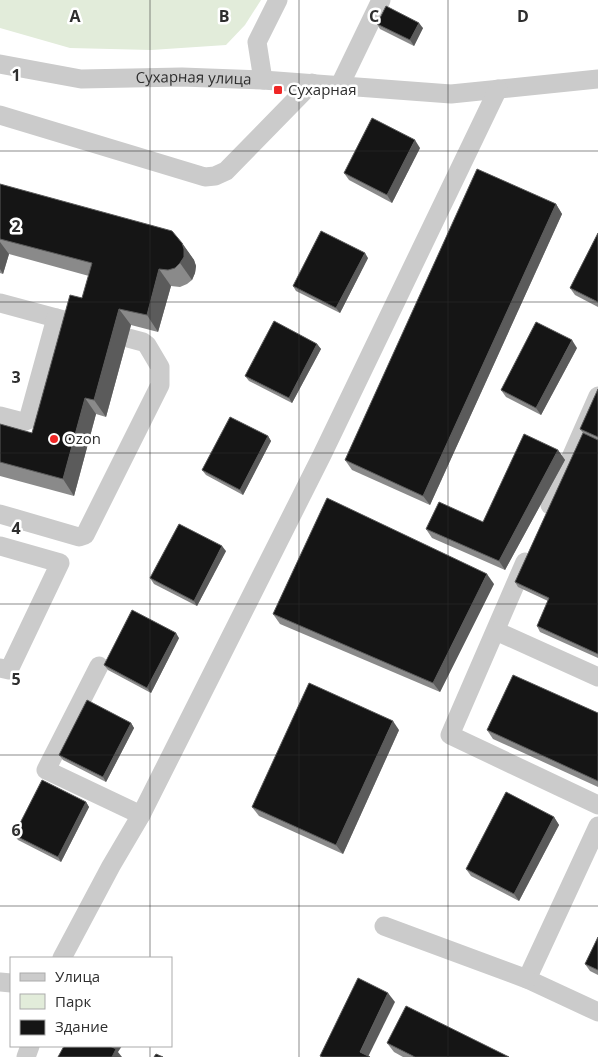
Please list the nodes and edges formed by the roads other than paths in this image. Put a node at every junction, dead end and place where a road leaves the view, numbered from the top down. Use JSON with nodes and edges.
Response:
{"nodes":[{"id":1,"x":278,"y":0,"type":"edge"},
{"id":2,"x":381,"y":0,"type":"edge"},
{"id":3,"x":0,"y":64,"type":"edge"},
{"id":4,"x":598,"y":79,"type":"edge"},
{"id":5,"x":263,"y":80,"type":"junction"},
{"id":6,"x":312,"y":83,"type":"junction"},
{"id":7,"x":340,"y":85,"type":"junction"},
{"id":8,"x":498,"y":89,"type":"junction"},
{"id":9,"x":0,"y":115,"type":"edge"},
{"id":10,"x":0,"y":303,"type":"edge"},
{"id":11,"x":56,"y":318,"type":"junction"},
{"id":12,"x":78,"y":324,"type":"edge"},
{"id":13,"x":128,"y":338,"type":"edge"},
{"id":14,"x":598,"y":396,"type":"edge"},
{"id":15,"x":0,"y":416,"type":"edge"},
{"id":16,"x":0,"y":514,"type":"edge"},
{"id":17,"x":543,"y":522,"type":"edge"},
{"id":18,"x":73,"y":535,"type":"junction"},
{"id":19,"x":0,"y":546,"type":"edge"},
{"id":20,"x":531,"y":549,"type":"edge"},
{"id":21,"x":60,"y":563,"type":"junction"},
{"id":22,"x":496,"y":631,"type":"junction"},
{"id":23,"x":99,"y":666,"type":"dead end"},
{"id":24,"x":0,"y":668,"type":"edge"},
{"id":25,"x":598,"y":677,"type":"edge"},
{"id":26,"x":598,"y":805,"type":"edge"},
{"id":27,"x":141,"y":815,"type":"junction"},
{"id":28,"x":598,"y":826,"type":"edge"},
{"id":29,"x":384,"y":926,"type":"dead end"},
{"id":30,"x":63,"y":957,"type":"edge"},
{"id":31,"x":527,"y":979,"type":"junction"},
{"id":32,"x":598,"y":1012,"type":"edge"}],
"edges":[{"from":1,"to":5,"type":"street"},
{"from":2,"to":7,"type":"street"},
{"from":3,"to":5,"type":"street","name":"Сухарная улица"},
{"from":4,"to":8,"type":"street","name":"Сухарная улица"},
{"from":5,"to":6,"type":"street","name":"Сухарная улица"},
{"from":6,"to":7,"type":"street","name":"Сухарная улица"},
{"from":6,"to":9,"type":"street"},
{"from":7,"to":8,"type":"street","name":"Сухарная улица"},
{"from":8,"to":27,"type":"street"},
{"from":10,"to":11,"type":"street"},
{"from":11,"to":12,"type":"street"},
{"from":11,"to":15,"type":"street"},
{"from":13,"to":18,"type":"street"},
{"from":14,"to":17,"type":"street"},
{"from":16,"to":18,"type":"street"},
{"from":18,"to":21,"type":"street"},
{"from":19,"to":21,"type":"street"},
{"from":20,"to":22,"type":"street"},
{"from":21,"to":24,"type":"street"},
{"from":22,"to":25,"type":"street"},
{"from":22,"to":26,"type":"street"},
{"from":23,"to":27,"type":"street"},
{"from":27,"to":30,"type":"street"},
{"from":28,"to":31,"type":"street"},
{"from":29,"to":31,"type":"street"},
{"from":31,"to":32,"type":"street"}]}
